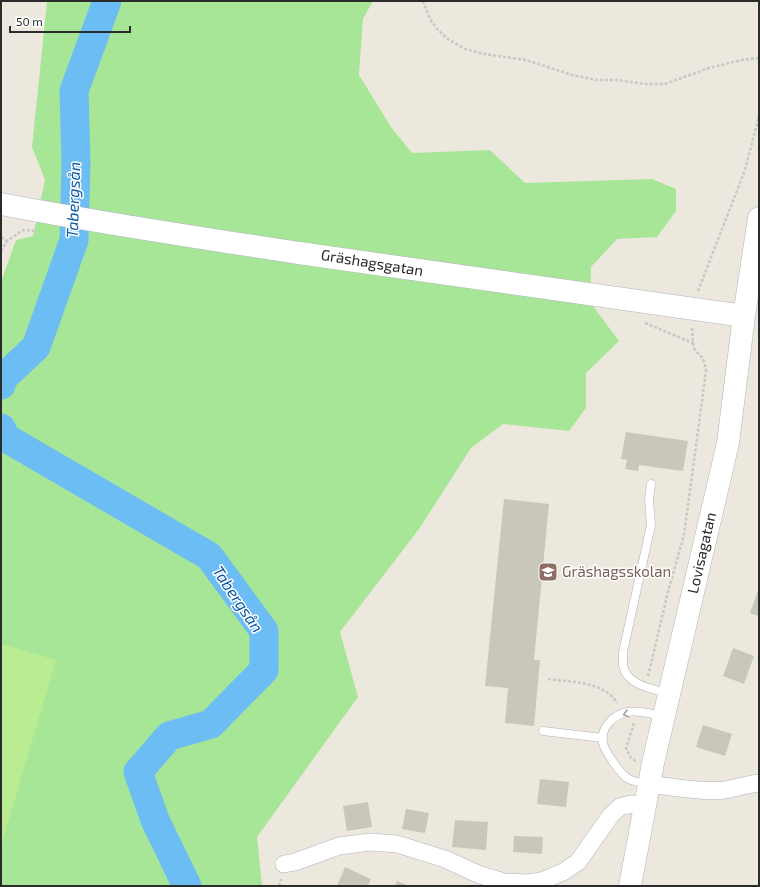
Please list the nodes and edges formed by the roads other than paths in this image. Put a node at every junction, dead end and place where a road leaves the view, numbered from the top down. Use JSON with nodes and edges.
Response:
{"nodes":[{"id":1,"x":1,"y":204,"type":"edge"},
{"id":2,"x":759,"y":218,"type":"edge"},
{"id":3,"x":744,"y":316,"type":"junction"},
{"id":4,"x":651,"y":484,"type":"dead end"},
{"id":5,"x":669,"y":694,"type":"junction"},
{"id":6,"x":664,"y":717,"type":"junction"},
{"id":7,"x":543,"y":731,"type":"dead end"},
{"id":8,"x":603,"y":738,"type":"junction"},
{"id":9,"x":759,"y":783,"type":"edge"},
{"id":10,"x":648,"y":795,"type":"junction"},
{"id":11,"x":284,"y":864,"type":"dead end"},
{"id":12,"x":630,"y":886,"type":"edge"}],
"edges":[{"from":1,"to":3,"type":"street","name":"Gräshagsgatan"},
{"from":2,"to":3,"type":"street","name":"Lovisagatan"},
{"from":3,"to":5,"type":"street","name":"Lovisagatan"},
{"from":4,"to":5,"type":"lane"},
{"from":5,"to":6,"type":"street","name":"Lovisagatan"},
{"from":6,"to":8,"type":"lane","one_way":true},
{"from":6,"to":10,"type":"street","name":"Lovisagatan"},
{"from":7,"to":8,"type":"lane"},
{"from":8,"to":10,"type":"lane"},
{"from":9,"to":10,"type":"street"},
{"from":10,"to":11,"type":"street"},
{"from":10,"to":12,"type":"street","name":"Lovisagatan"}]}
